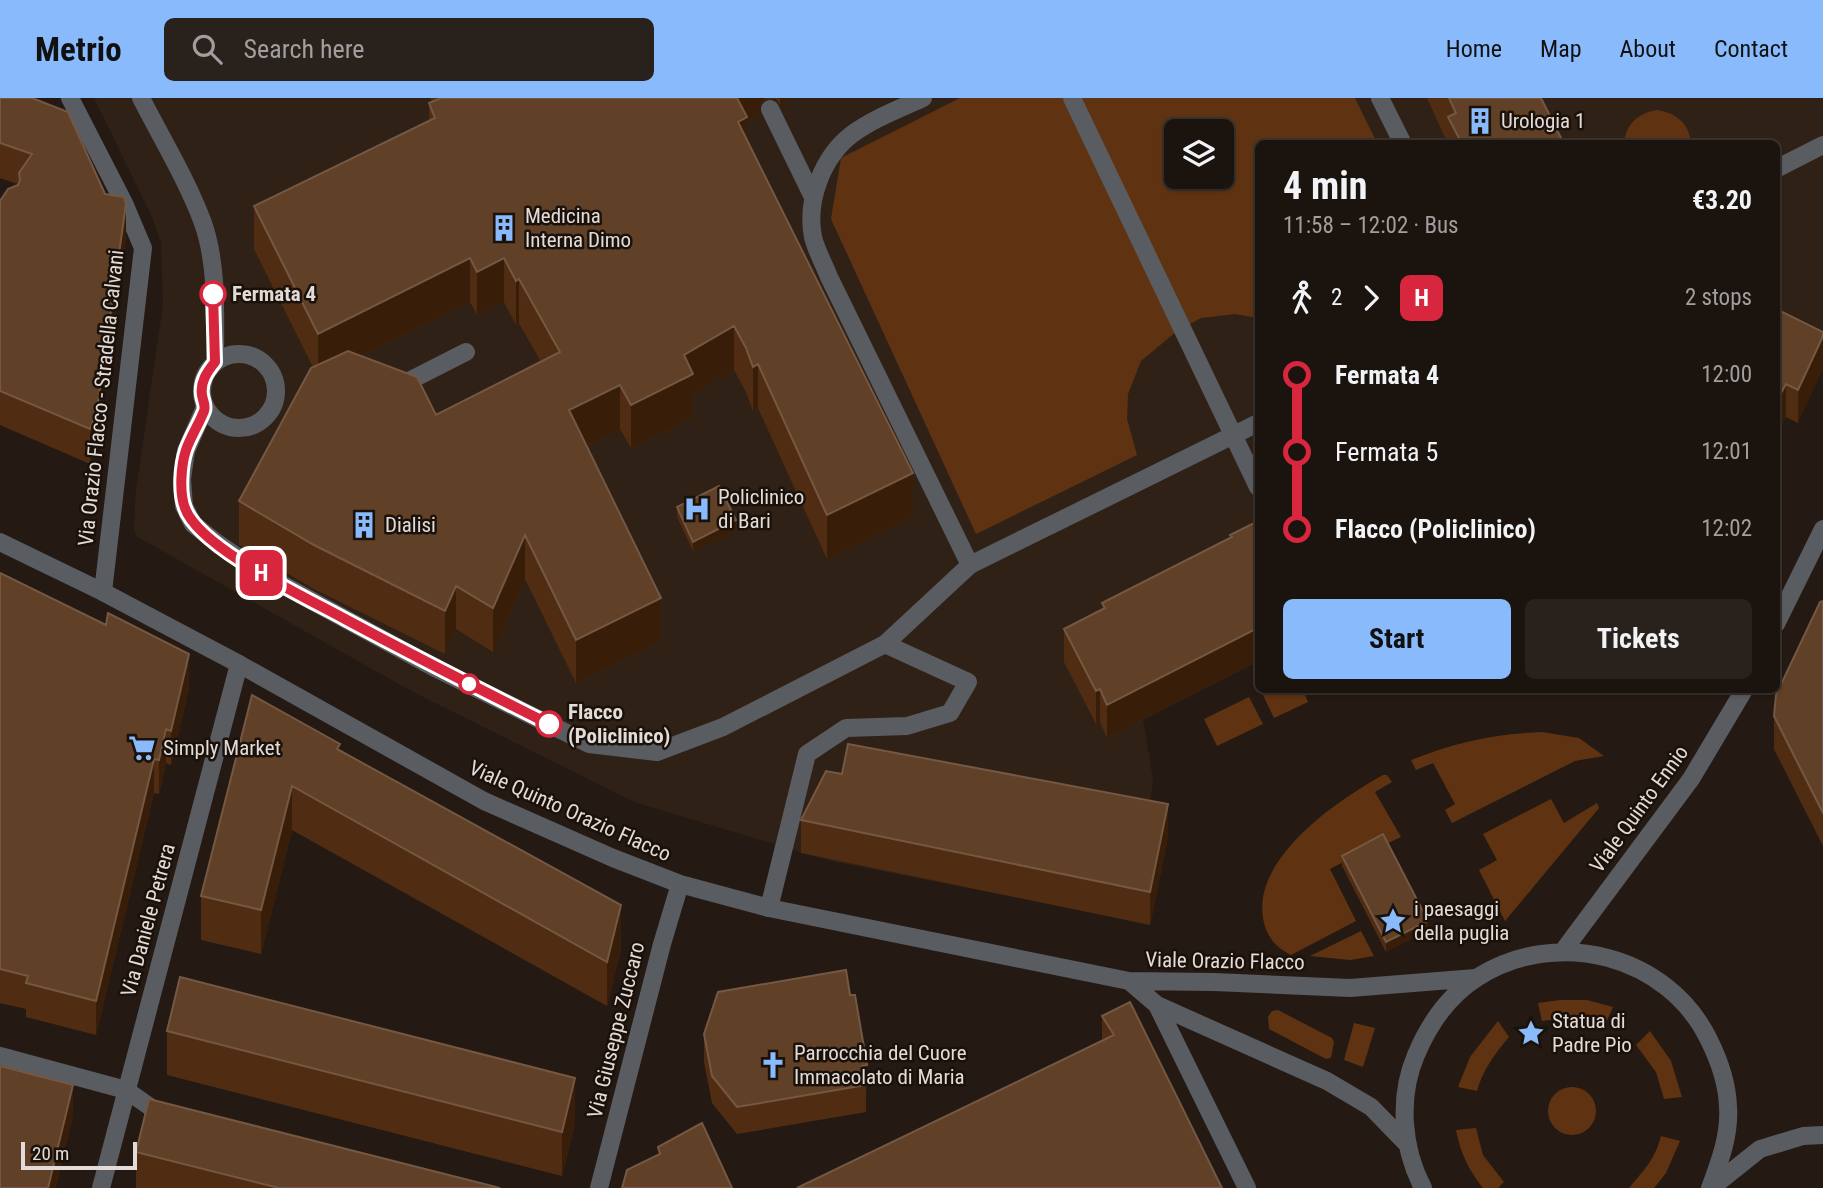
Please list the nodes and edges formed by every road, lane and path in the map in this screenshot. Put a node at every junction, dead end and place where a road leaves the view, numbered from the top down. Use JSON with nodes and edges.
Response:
{"nodes":[{"id":1,"x":70,"y":98,"type":"edge"},
{"id":2,"x":141,"y":98,"type":"edge"},
{"id":3,"x":923,"y":98,"type":"edge"},
{"id":4,"x":1072,"y":98,"type":"edge"},
{"id":5,"x":1380,"y":98,"type":"edge"},
{"id":6,"x":769,"y":109,"type":"dead end"},
{"id":7,"x":1401,"y":140,"type":"edge"},
{"id":8,"x":1823,"y":145,"type":"edge"},
{"id":9,"x":1780,"y":167,"type":"edge"},
{"id":10,"x":812,"y":195,"type":"junction"},
{"id":11,"x":466,"y":352,"type":"dead end"},
{"id":12,"x":215,"y":362,"type":"junction"},
{"id":13,"x":376,"y":383,"type":"edge"},
{"id":14,"x":298,"y":402,"type":"edge"},
{"id":15,"x":274,"y":405,"type":"junction"},
{"id":16,"x":205,"y":407,"type":"junction"},
{"id":17,"x":1255,"y":426,"type":"edge"},
{"id":18,"x":1234,"y":436,"type":"junction"},
{"id":19,"x":1255,"y":481,"type":"edge"},
{"id":20,"x":1823,"y":529,"type":"edge"},
{"id":21,"x":0,"y":542,"type":"edge"},
{"id":22,"x":970,"y":565,"type":"junction"},
{"id":23,"x":103,"y":592,"type":"junction"},
{"id":24,"x":1780,"y":616,"type":"edge"},
{"id":25,"x":885,"y":644,"type":"junction"},
{"id":26,"x":239,"y":664,"type":"junction"},
{"id":27,"x":1742,"y":693,"type":"edge"},
{"id":28,"x":680,"y":884,"type":"junction"},
{"id":29,"x":769,"y":908,"type":"junction"},
{"id":30,"x":1563,"y":951,"type":"junction"},
{"id":31,"x":1476,"y":978,"type":"junction"},
{"id":32,"x":1129,"y":981,"type":"junction"},
{"id":33,"x":1157,"y":1005,"type":"junction"},
{"id":34,"x":0,"y":1056,"type":"edge"},
{"id":35,"x":126,"y":1090,"type":"junction"},
{"id":36,"x":182,"y":1118,"type":"edge"},
{"id":37,"x":1823,"y":1135,"type":"edge"},
{"id":38,"x":1407,"y":1144,"type":"junction"},
{"id":39,"x":101,"y":1188,"type":"edge"},
{"id":40,"x":599,"y":1188,"type":"edge"},
{"id":41,"x":1247,"y":1188,"type":"edge"},
{"id":42,"x":1423,"y":1188,"type":"edge"},
{"id":43,"x":1711,"y":1188,"type":"edge"}],
"edges":[{"from":1,"to":23,"type":"street","name":"Via Orazio Flacco - Stradella Calvani"},
{"from":2,"to":12,"type":"street"},
{"from":3,"to":10,"type":"street"},
{"from":4,"to":18,"type":"street"},
{"from":5,"to":7,"type":"street"},
{"from":6,"to":10,"type":"street"},
{"from":8,"to":9,"type":"street"},
{"from":10,"to":22,"type":"street"},
{"from":11,"to":13,"type":"street"},
{"from":12,"to":15,"type":"street"},
{"from":12,"to":16,"type":"street"},
{"from":14,"to":15,"type":"street"},
{"from":15,"to":16,"type":"street"},
{"from":16,"to":25,"type":"street"},
{"from":17,"to":18,"type":"street"},
{"from":18,"to":19,"type":"street"},
{"from":18,"to":22,"type":"street"},
{"from":20,"to":24,"type":"street"},
{"from":21,"to":23,"type":"street","name":"Viale Quinto Orazio Flacco"},
{"from":22,"to":25,"type":"street"},
{"from":23,"to":26,"type":"street","name":"Viale Quinto Orazio Flacco"},
{"from":25,"to":29,"type":"street"},
{"from":26,"to":28,"type":"street","name":"Viale Quinto Orazio Flacco"},
{"from":26,"to":35,"type":"street","name":"Via Daniele Petrera"},
{"from":27,"to":30,"type":"street","name":"Viale Quinto Ennio"},
{"from":28,"to":29,"type":"street","name":"Viale Quinto Orazio Flacco"},
{"from":28,"to":40,"type":"street","name":"Via Giuseppe Zuccaro"},
{"from":29,"to":32,"type":"street","name":"Viale Quinto Orazio Flacco"},
{"from":30,"to":31,"type":"street"},
{"from":30,"to":43,"type":"street"},
{"from":31,"to":32,"type":"street","name":"Viale Orazio Flacco"},
{"from":31,"to":38,"type":"street"},
{"from":32,"to":33,"type":"street","name":"Viale Orazio Flacco"},
{"from":33,"to":38,"type":"street","name":"Viale Orazio Flacco"},
{"from":33,"to":41,"type":"street"},
{"from":34,"to":35,"type":"street"},
{"from":35,"to":36,"type":"street"},
{"from":35,"to":39,"type":"street","name":"Via Daniele Petrera"},
{"from":37,"to":43,"type":"street"},
{"from":38,"to":42,"type":"street"}]}
